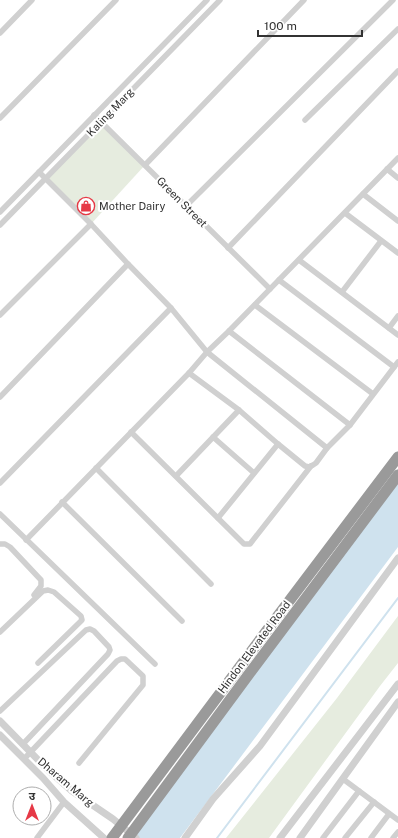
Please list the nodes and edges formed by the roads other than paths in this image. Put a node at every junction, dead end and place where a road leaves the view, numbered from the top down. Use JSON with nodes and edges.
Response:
{"nodes":[{"id":1,"x":32,"y":0,"type":"edge"},
{"id":2,"x":116,"y":0,"type":"edge"},
{"id":3,"x":207,"y":0,"type":"edge"},
{"id":4,"x":220,"y":0,"type":"edge"},
{"id":5,"x":304,"y":0,"type":"edge"},
{"id":6,"x":393,"y":0,"type":"edge"},
{"id":7,"x":398,"y":29,"type":"edge"},
{"id":8,"x":0,"y":34,"type":"edge"},
{"id":9,"x":398,"y":71,"type":"edge"},
{"id":10,"x":94,"y":115,"type":"junction"},
{"id":11,"x":0,"y":118,"type":"edge"},
{"id":12,"x":305,"y":120,"type":"dead end"},
{"id":13,"x":101,"y":122,"type":"junction"},
{"id":14,"x":398,"y":158,"type":"edge"},
{"id":15,"x":145,"y":165,"type":"junction"},
{"id":16,"x":387,"y":169,"type":"junction"},
{"id":17,"x":39,"y":172,"type":"junction"},
{"id":18,"x":45,"y":178,"type":"junction"},
{"id":19,"x":398,"y":178,"type":"edge"},
{"id":20,"x":363,"y":194,"type":"junction"},
{"id":21,"x":186,"y":206,"type":"junction"},
{"id":22,"x":0,"y":212,"type":"edge"},
{"id":23,"x":345,"y":213,"type":"junction"},
{"id":24,"x":398,"y":221,"type":"edge"},
{"id":25,"x":0,"y":224,"type":"edge"},
{"id":26,"x":91,"y":224,"type":"junction"},
{"id":27,"x":381,"y":241,"type":"junction"},
{"id":28,"x":228,"y":248,"type":"junction"},
{"id":29,"x":398,"y":254,"type":"edge"},
{"id":30,"x":299,"y":260,"type":"junction"},
{"id":31,"x":128,"y":264,"type":"junction"},
{"id":32,"x":279,"y":280,"type":"junction"},
{"id":33,"x":270,"y":289,"type":"junction"},
{"id":34,"x":342,"y":292,"type":"junction"},
{"id":35,"x":255,"y":305,"type":"junction"},
{"id":36,"x":171,"y":308,"type":"junction"},
{"id":37,"x":0,"y":315,"type":"edge"},
{"id":38,"x":398,"y":316,"type":"edge"},
{"id":39,"x":389,"y":328,"type":"junction"},
{"id":40,"x":229,"y":331,"type":"junction"},
{"id":41,"x":398,"y":335,"type":"edge"},
{"id":42,"x":207,"y":352,"type":"junction"},
{"id":43,"x":396,"y":364,"type":"edge"},
{"id":44,"x":189,"y":373,"type":"junction"},
{"id":45,"x":373,"y":394,"type":"junction"},
{"id":46,"x":0,"y":397,"type":"edge"},
{"id":47,"x":239,"y":410,"type":"junction"},
{"id":48,"x":350,"y":425,"type":"junction"},
{"id":49,"x":131,"y":432,"type":"junction"},
{"id":50,"x":214,"y":437,"type":"junction"},
{"id":51,"x":278,"y":444,"type":"junction"},
{"id":52,"x":327,"y":448,"type":"junction"},
{"id":53,"x":398,"y":457,"type":"edge"},
{"id":54,"x":311,"y":466,"type":"junction"},
{"id":55,"x":96,"y":468,"type":"junction"},
{"id":56,"x":254,"y":474,"type":"junction"},
{"id":57,"x":398,"y":475,"type":"edge"},
{"id":58,"x":176,"y":476,"type":"junction"},
{"id":59,"x":0,"y":483,"type":"edge"},
{"id":60,"x":62,"y":502,"type":"junction"},
{"id":61,"x":0,"y":514,"type":"edge"},
{"id":62,"x":218,"y":518,"type":"junction"},
{"id":63,"x":26,"y":540,"type":"junction"},
{"id":64,"x":0,"y":544,"type":"edge"},
{"id":65,"x":398,"y":558,"type":"edge"},
{"id":66,"x":211,"y":584,"type":"dead end"},
{"id":67,"x":182,"y":621,"type":"dead end"},
{"id":68,"x":0,"y":628,"type":"edge"},
{"id":69,"x":0,"y":632,"type":"edge"},
{"id":70,"x":38,"y":663,"type":"dead end"},
{"id":71,"x":155,"y":664,"type":"dead end"},
{"id":72,"x":398,"y":684,"type":"edge"},
{"id":73,"x":398,"y":702,"type":"edge"},
{"id":74,"x":0,"y":711,"type":"edge"},
{"id":75,"x":0,"y":721,"type":"edge"},
{"id":76,"x":0,"y":735,"type":"edge"},
{"id":77,"x":23,"y":744,"type":"junction"},
{"id":78,"x":31,"y":752,"type":"junction"},
{"id":79,"x":24,"y":759,"type":"junction"},
{"id":80,"x":79,"y":763,"type":"dead end"},
{"id":81,"x":342,"y":779,"type":"junction"},
{"id":82,"x":359,"y":791,"type":"junction"},
{"id":83,"x":64,"y":802,"type":"junction"},
{"id":84,"x":374,"y":802,"type":"junction"},
{"id":85,"x":389,"y":814,"type":"junction"},
{"id":86,"x":398,"y":820,"type":"edge"},
{"id":87,"x":398,"y":832,"type":"edge"},
{"id":88,"x":102,"y":837,"type":"edge"},
{"id":89,"x":37,"y":838,"type":"edge"},
{"id":90,"x":112,"y":838,"type":"edge"},
{"id":91,"x":128,"y":838,"type":"edge"},
{"id":92,"x":136,"y":838,"type":"edge"},
{"id":93,"x":186,"y":838,"type":"edge"},
{"id":94,"x":280,"y":838,"type":"edge"},
{"id":95,"x":300,"y":838,"type":"edge"},
{"id":96,"x":323,"y":838,"type":"edge"},
{"id":97,"x":345,"y":838,"type":"edge"},
{"id":98,"x":371,"y":838,"type":"edge"},
{"id":99,"x":393,"y":838,"type":"edge"}],
"edges":[{"from":1,"to":8,"type":"street"},
{"from":2,"to":11,"type":"street"},
{"from":3,"to":10,"type":"street","name":"Kaling Marg"},
{"from":4,"to":13,"type":"street","name":"Kaling Marg"},
{"from":5,"to":15,"type":"street"},
{"from":6,"to":21,"type":"street"},
{"from":7,"to":12,"type":"street"},
{"from":9,"to":28,"type":"street"},
{"from":10,"to":13,"type":"street","name":"Green Street"},
{"from":10,"to":17,"type":"street","name":"Kaling Marg"},
{"from":13,"to":15,"type":"street","name":"Green Street"},
{"from":13,"to":18,"type":"street","name":"Kaling Marg"},
{"from":14,"to":16,"type":"street"},
{"from":15,"to":21,"type":"street","name":"Green Street"},
{"from":16,"to":19,"type":"street"},
{"from":16,"to":20,"type":"street"},
{"from":17,"to":18,"type":"street"},
{"from":17,"to":22,"type":"street","name":"Kaling Marg"},
{"from":18,"to":25,"type":"street","name":"Kaling Marg"},
{"from":18,"to":26,"type":"street"},
{"from":20,"to":23,"type":"street"},
{"from":20,"to":24,"type":"street"},
{"from":21,"to":28,"type":"street","name":"Green Street"},
{"from":23,"to":27,"type":"street"},
{"from":23,"to":30,"type":"street"},
{"from":26,"to":31,"type":"street"},
{"from":26,"to":37,"type":"street"},
{"from":27,"to":29,"type":"street"},
{"from":27,"to":34,"type":"street"},
{"from":28,"to":33,"type":"street","name":"Green Street"},
{"from":30,"to":32,"type":"street"},
{"from":30,"to":34,"type":"street"},
{"from":31,"to":36,"type":"street"},
{"from":31,"to":46,"type":"street"},
{"from":32,"to":33,"type":"street"},
{"from":32,"to":43,"type":"street"},
{"from":33,"to":35,"type":"street"},
{"from":34,"to":39,"type":"street"},
{"from":35,"to":40,"type":"street"},
{"from":35,"to":45,"type":"street"},
{"from":36,"to":42,"type":"street"},
{"from":36,"to":59,"type":"street"},
{"from":38,"to":39,"type":"street"},
{"from":39,"to":41,"type":"street"},
{"from":40,"to":42,"type":"street"},
{"from":40,"to":48,"type":"street"},
{"from":42,"to":44,"type":"street"},
{"from":42,"to":52,"type":"street"},
{"from":43,"to":45,"type":"street"},
{"from":44,"to":47,"type":"street"},
{"from":44,"to":49,"type":"street"},
{"from":45,"to":48,"type":"street"},
{"from":47,"to":50,"type":"street"},
{"from":47,"to":51,"type":"street"},
{"from":48,"to":52,"type":"street"},
{"from":49,"to":55,"type":"street"},
{"from":49,"to":58,"type":"street"},
{"from":50,"to":56,"type":"street"},
{"from":50,"to":58,"type":"street"},
{"from":51,"to":54,"type":"street"},
{"from":51,"to":56,"type":"street"},
{"from":52,"to":54,"type":"street"},
{"from":53,"to":90,"type":"highway","name":"Hindon Elevated Road","bridge":true},
{"from":54,"to":62,"type":"street"},
{"from":55,"to":60,"type":"street"},
{"from":55,"to":66,"type":"street"},
{"from":56,"to":62,"type":"street"},
{"from":57,"to":91,"type":"highway","name":"Hindon Elevated Road","bridge":true},
{"from":58,"to":62,"type":"street"},
{"from":60,"to":63,"type":"street"},
{"from":60,"to":67,"type":"street"},
{"from":61,"to":63,"type":"street"},
{"from":63,"to":71,"type":"street"},
{"from":64,"to":68,"type":"street"},
{"from":65,"to":93,"type":"street"},
{"from":69,"to":70,"type":"street"},
{"from":72,"to":94,"type":"street"},
{"from":73,"to":81,"type":"street"},
{"from":74,"to":77,"type":"street"},
{"from":75,"to":77,"type":"street","name":"Dharam Marg"},
{"from":76,"to":79,"type":"street","name":"Dharam Marg"},
{"from":77,"to":78,"type":"street","name":"Dharam Marg"},
{"from":78,"to":79,"type":"street"},
{"from":78,"to":80,"type":"street"},
{"from":78,"to":92,"type":"street","name":"Dharam Marg","bridge":true},
{"from":79,"to":83,"type":"street","name":"Dharam Marg"},
{"from":81,"to":82,"type":"street"},
{"from":81,"to":95,"type":"street"},
{"from":82,"to":84,"type":"street"},
{"from":82,"to":96,"type":"street"},
{"from":83,"to":88,"type":"street","name":"Dharam Marg"},
{"from":83,"to":89,"type":"street"},
{"from":84,"to":85,"type":"street"},
{"from":84,"to":97,"type":"street"},
{"from":85,"to":86,"type":"street"},
{"from":85,"to":98,"type":"street"},
{"from":87,"to":99,"type":"street"}]}
